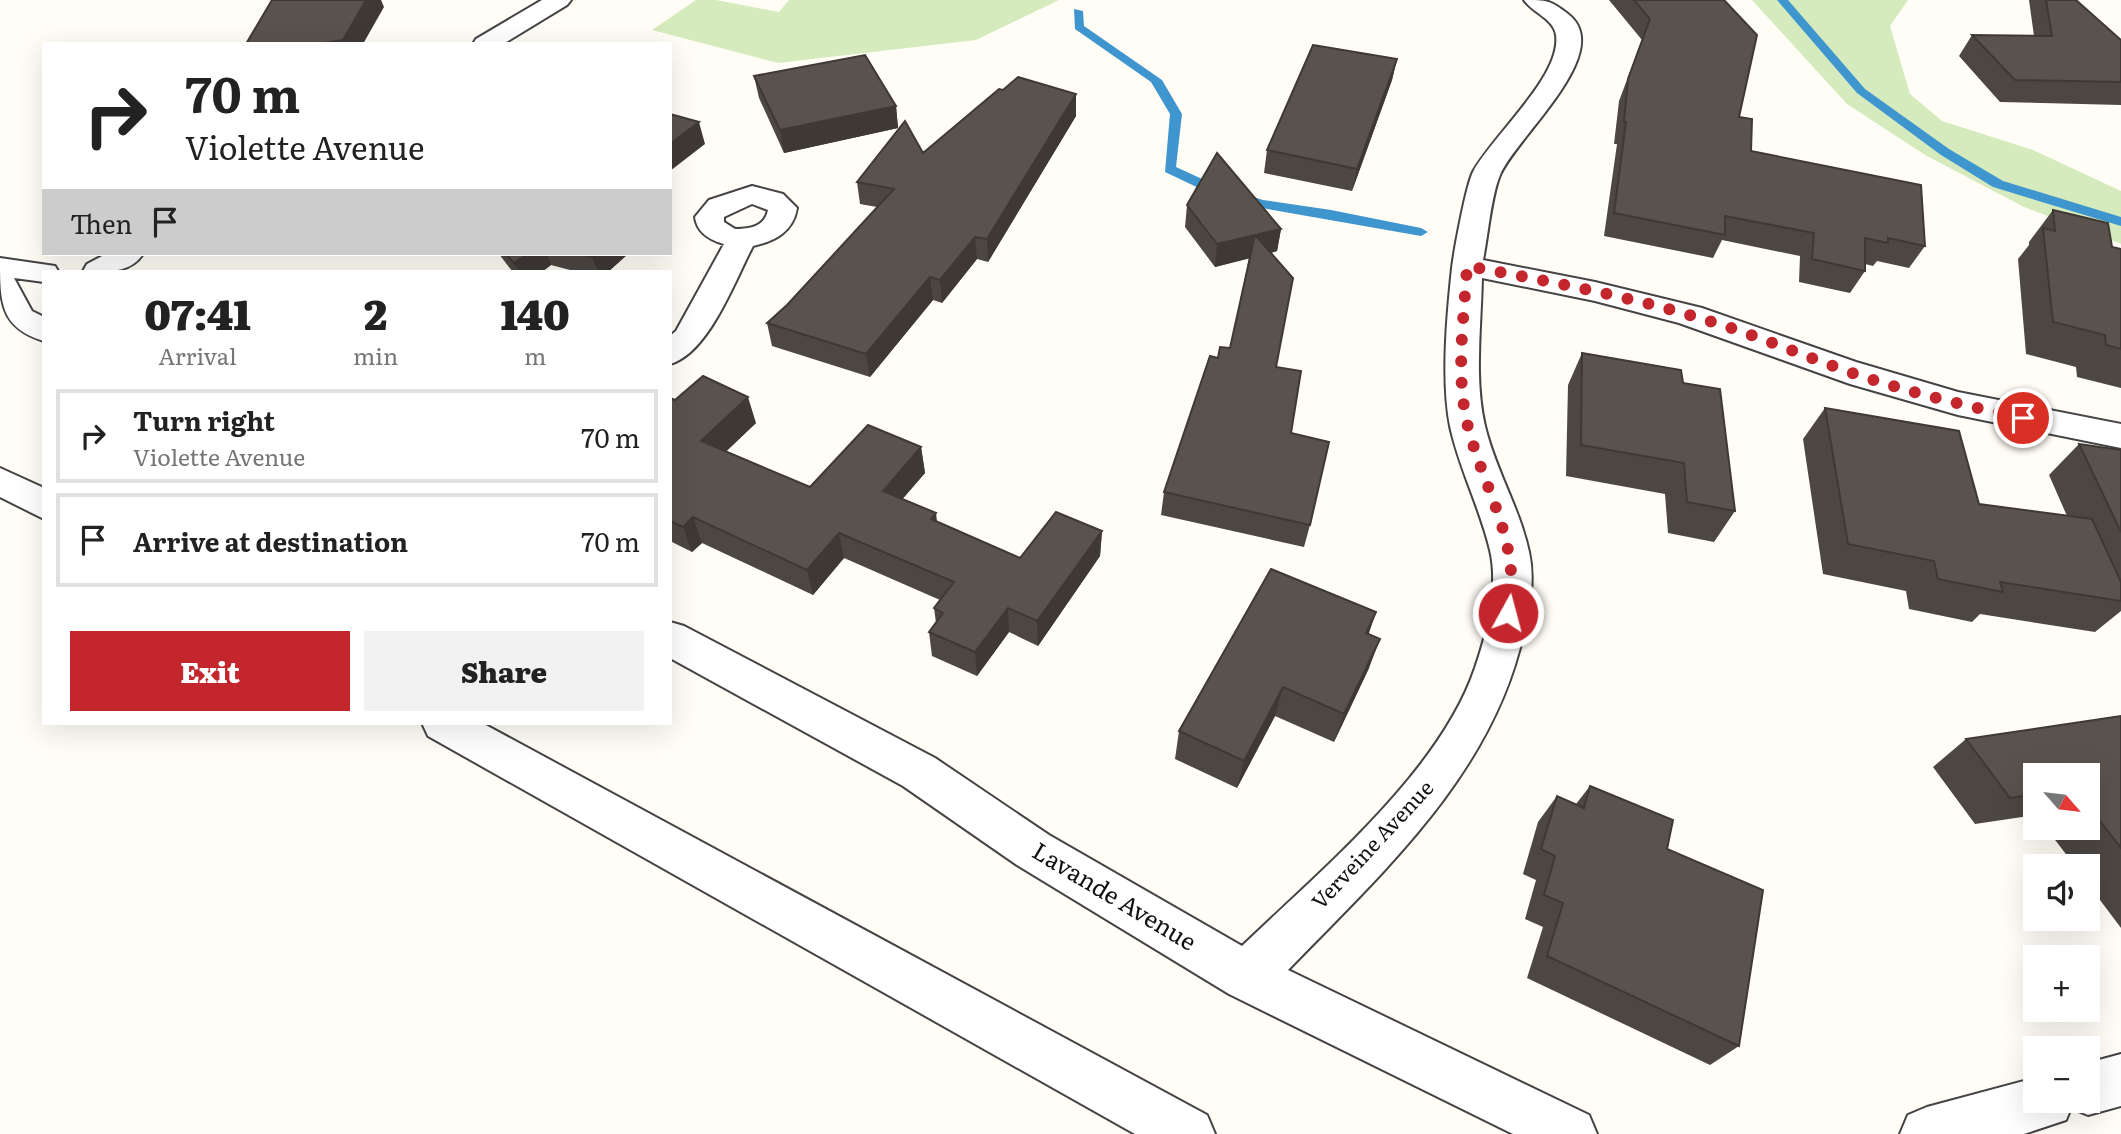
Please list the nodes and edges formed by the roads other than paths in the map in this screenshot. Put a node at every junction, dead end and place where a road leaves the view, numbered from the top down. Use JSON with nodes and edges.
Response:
{"nodes":[{"id":1,"x":559,"y":0,"type":"edge"},
{"id":2,"x":1536,"y":0,"type":"edge"},
{"id":3,"x":488,"y":42,"type":"edge"},
{"id":4,"x":742,"y":238,"type":"dead end"},
{"id":5,"x":124,"y":256,"type":"edge"},
{"id":6,"x":1467,"y":266,"type":"junction"},
{"id":7,"x":0,"y":267,"type":"edge"},
{"id":8,"x":100,"y":270,"type":"edge"},
{"id":9,"x":42,"y":273,"type":"edge"},
{"id":10,"x":0,"y":280,"type":"edge"},
{"id":11,"x":27,"y":320,"type":"edge"},
{"id":12,"x":672,"y":351,"type":"edge"},
{"id":13,"x":2121,"y":436,"type":"edge"},
{"id":14,"x":0,"y":481,"type":"edge"},
{"id":15,"x":42,"y":504,"type":"edge"},
{"id":16,"x":672,"y":639,"type":"edge"},
{"id":17,"x":447,"y":725,"type":"edge"},
{"id":18,"x":1247,"y":976,"type":"junction"},
{"id":19,"x":2121,"y":1080,"type":"edge"},
{"id":20,"x":2100,"y":1086,"type":"edge"},
{"id":21,"x":2023,"y":1108,"type":"edge"},
{"id":22,"x":1188,"y":1134,"type":"edge"},
{"id":23,"x":1570,"y":1134,"type":"edge"},
{"id":24,"x":1927,"y":1134,"type":"edge"}],
"edges":[{"from":1,"to":3,"type":"street"},
{"from":2,"to":6,"type":"street","name":"Verveine Avenue"},
{"from":4,"to":12,"type":"street"},
{"from":5,"to":8,"type":"street"},
{"from":6,"to":13,"type":"street"},
{"from":6,"to":18,"type":"street","name":"Verveine Avenue"},
{"from":7,"to":9,"type":"street"},
{"from":10,"to":11,"type":"street"},
{"from":14,"to":15,"type":"street"},
{"from":16,"to":18,"type":"street","name":"Lavande Avenue"},
{"from":17,"to":22,"type":"street"},
{"from":18,"to":23,"type":"street","name":"Lavande Avenue"},
{"from":19,"to":20,"type":"street"},
{"from":21,"to":24,"type":"street"}]}
